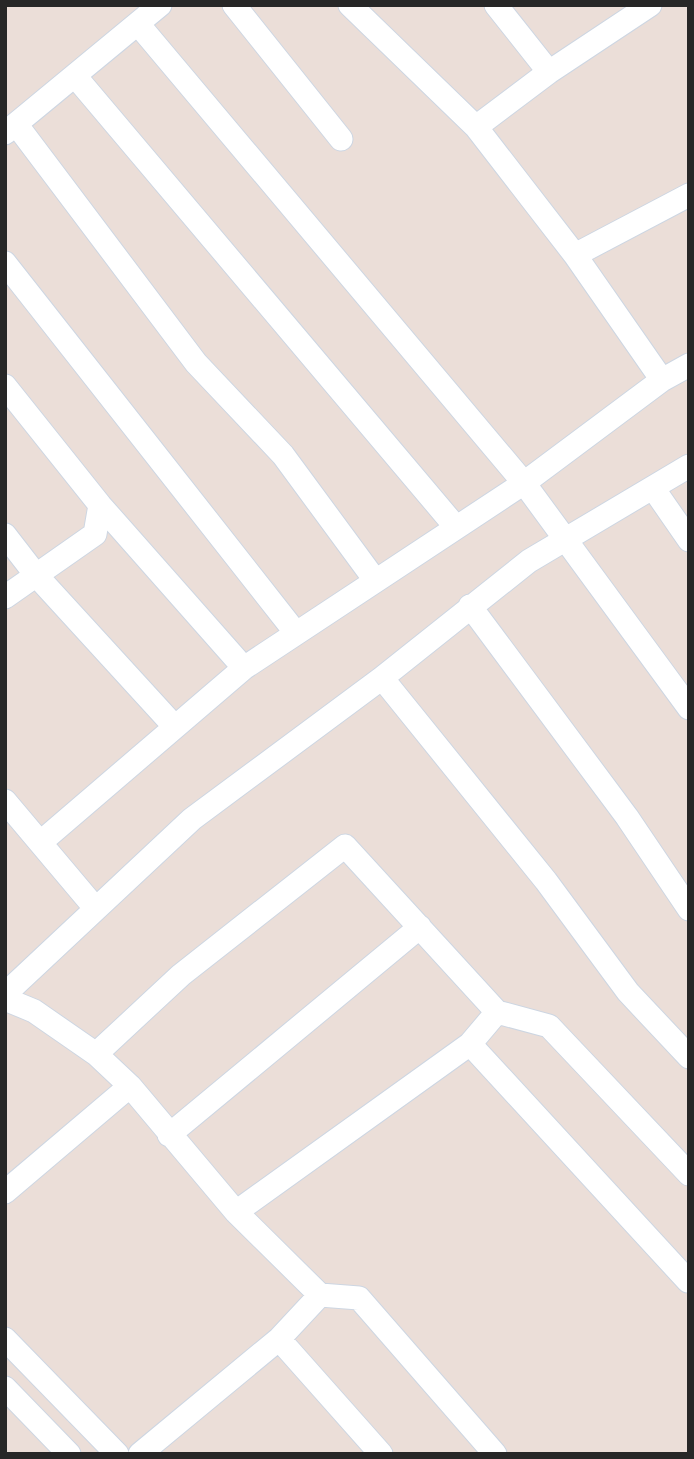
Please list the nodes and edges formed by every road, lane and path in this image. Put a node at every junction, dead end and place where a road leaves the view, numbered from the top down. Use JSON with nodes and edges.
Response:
{"nodes":[{"id":1,"x":160,"y":5,"type":"edge"},
{"id":2,"x":234,"y":5,"type":"edge"},
{"id":3,"x":350,"y":5,"type":"edge"},
{"id":4,"x":496,"y":5,"type":"edge"},
{"id":5,"x":636,"y":10,"type":"edge"},
{"id":6,"x":138,"y":24,"type":"junction"},
{"id":7,"x":549,"y":72,"type":"junction"},
{"id":8,"x":75,"y":76,"type":"junction"},
{"id":9,"x":476,"y":127,"type":"junction"},
{"id":10,"x":11,"y":129,"type":"edge"},
{"id":11,"x":341,"y":139,"type":"dead end"},
{"id":12,"x":689,"y":195,"type":"edge"},
{"id":13,"x":575,"y":255,"type":"junction"},
{"id":14,"x":5,"y":263,"type":"edge"},
{"id":15,"x":689,"y":365,"type":"edge"},
{"id":16,"x":662,"y":380,"type":"junction"},
{"id":17,"x":5,"y":386,"type":"edge"},
{"id":18,"x":689,"y":466,"type":"edge"},
{"id":19,"x":524,"y":483,"type":"junction"},
{"id":20,"x":653,"y":488,"type":"junction"},
{"id":21,"x":100,"y":505,"type":"junction"},
{"id":22,"x":455,"y":526,"type":"junction"},
{"id":23,"x":5,"y":535,"type":"edge"},
{"id":24,"x":564,"y":539,"type":"junction"},
{"id":25,"x":689,"y":540,"type":"edge"},
{"id":26,"x":36,"y":575,"type":"junction"},
{"id":27,"x":375,"y":580,"type":"junction"},
{"id":28,"x":5,"y":597,"type":"edge"},
{"id":29,"x":470,"y":606,"type":"junction"},
{"id":30,"x":296,"y":634,"type":"junction"},
{"id":31,"x":244,"y":668,"type":"junction"},
{"id":32,"x":382,"y":678,"type":"junction"},
{"id":33,"x":689,"y":708,"type":"edge"},
{"id":34,"x":175,"y":727,"type":"junction"},
{"id":35,"x":9,"y":812,"type":"edge"},
{"id":36,"x":41,"y":842,"type":"junction"},
{"id":37,"x":96,"y":909,"type":"junction"},
{"id":38,"x":689,"y":909,"type":"edge"},
{"id":39,"x":420,"y":927,"type":"junction"},
{"id":40,"x":5,"y":994,"type":"edge"},
{"id":41,"x":5,"y":999,"type":"edge"},
{"id":42,"x":497,"y":1012,"type":"junction"},
{"id":43,"x":470,"y":1044,"type":"junction"},
{"id":44,"x":96,"y":1054,"type":"junction"},
{"id":45,"x":689,"y":1057,"type":"edge"},
{"id":46,"x":130,"y":1086,"type":"junction"},
{"id":47,"x":169,"y":1135,"type":"junction"},
{"id":48,"x":689,"y":1174,"type":"edge"},
{"id":49,"x":5,"y":1192,"type":"edge"},
{"id":50,"x":236,"y":1212,"type":"junction"},
{"id":51,"x":688,"y":1280,"type":"edge"},
{"id":52,"x":320,"y":1294,"type":"junction"},
{"id":53,"x":5,"y":1339,"type":"edge"},
{"id":54,"x":279,"y":1339,"type":"junction"},
{"id":55,"x":5,"y":1388,"type":"edge"},
{"id":56,"x":69,"y":1454,"type":"edge"},
{"id":57,"x":117,"y":1454,"type":"edge"},
{"id":58,"x":140,"y":1454,"type":"edge"},
{"id":59,"x":381,"y":1454,"type":"edge"},
{"id":60,"x":495,"y":1454,"type":"edge"}],
"edges":[{"from":1,"to":6,"type":"street"},
{"from":2,"to":11,"type":"street"},
{"from":3,"to":9,"type":"street"},
{"from":4,"to":7,"type":"street"},
{"from":5,"to":7,"type":"street"},
{"from":6,"to":8,"type":"street"},
{"from":6,"to":19,"type":"street"},
{"from":7,"to":9,"type":"street"},
{"from":8,"to":10,"type":"street"},
{"from":8,"to":22,"type":"street"},
{"from":9,"to":13,"type":"street"},
{"from":10,"to":27,"type":"street"},
{"from":12,"to":13,"type":"street"},
{"from":13,"to":16,"type":"street"},
{"from":14,"to":30,"type":"street"},
{"from":15,"to":16,"type":"street"},
{"from":16,"to":19,"type":"street"},
{"from":17,"to":21,"type":"street"},
{"from":18,"to":20,"type":"street"},
{"from":19,"to":22,"type":"street"},
{"from":19,"to":24,"type":"street"},
{"from":20,"to":24,"type":"street"},
{"from":20,"to":25,"type":"street"},
{"from":21,"to":26,"type":"street"},
{"from":21,"to":31,"type":"street"},
{"from":22,"to":27,"type":"street"},
{"from":23,"to":26,"type":"street"},
{"from":24,"to":29,"type":"street"},
{"from":24,"to":33,"type":"street"},
{"from":26,"to":28,"type":"street"},
{"from":26,"to":34,"type":"street"},
{"from":27,"to":30,"type":"street"},
{"from":29,"to":32,"type":"street"},
{"from":29,"to":38,"type":"street"},
{"from":30,"to":31,"type":"street"},
{"from":31,"to":34,"type":"street"},
{"from":32,"to":37,"type":"street"},
{"from":32,"to":45,"type":"street"},
{"from":34,"to":36,"type":"street"},
{"from":35,"to":36,"type":"street"},
{"from":36,"to":37,"type":"street"},
{"from":37,"to":40,"type":"street"},
{"from":39,"to":42,"type":"street"},
{"from":39,"to":44,"type":"street"},
{"from":39,"to":47,"type":"street"},
{"from":41,"to":44,"type":"street"},
{"from":42,"to":43,"type":"street"},
{"from":42,"to":48,"type":"street"},
{"from":43,"to":50,"type":"street"},
{"from":43,"to":51,"type":"street"},
{"from":44,"to":46,"type":"street"},
{"from":46,"to":47,"type":"street"},
{"from":46,"to":49,"type":"street"},
{"from":47,"to":50,"type":"street"},
{"from":50,"to":52,"type":"street"},
{"from":52,"to":54,"type":"street"},
{"from":52,"to":60,"type":"street"},
{"from":53,"to":57,"type":"street"},
{"from":54,"to":58,"type":"street"},
{"from":54,"to":59,"type":"street"},
{"from":55,"to":56,"type":"street"}]}
